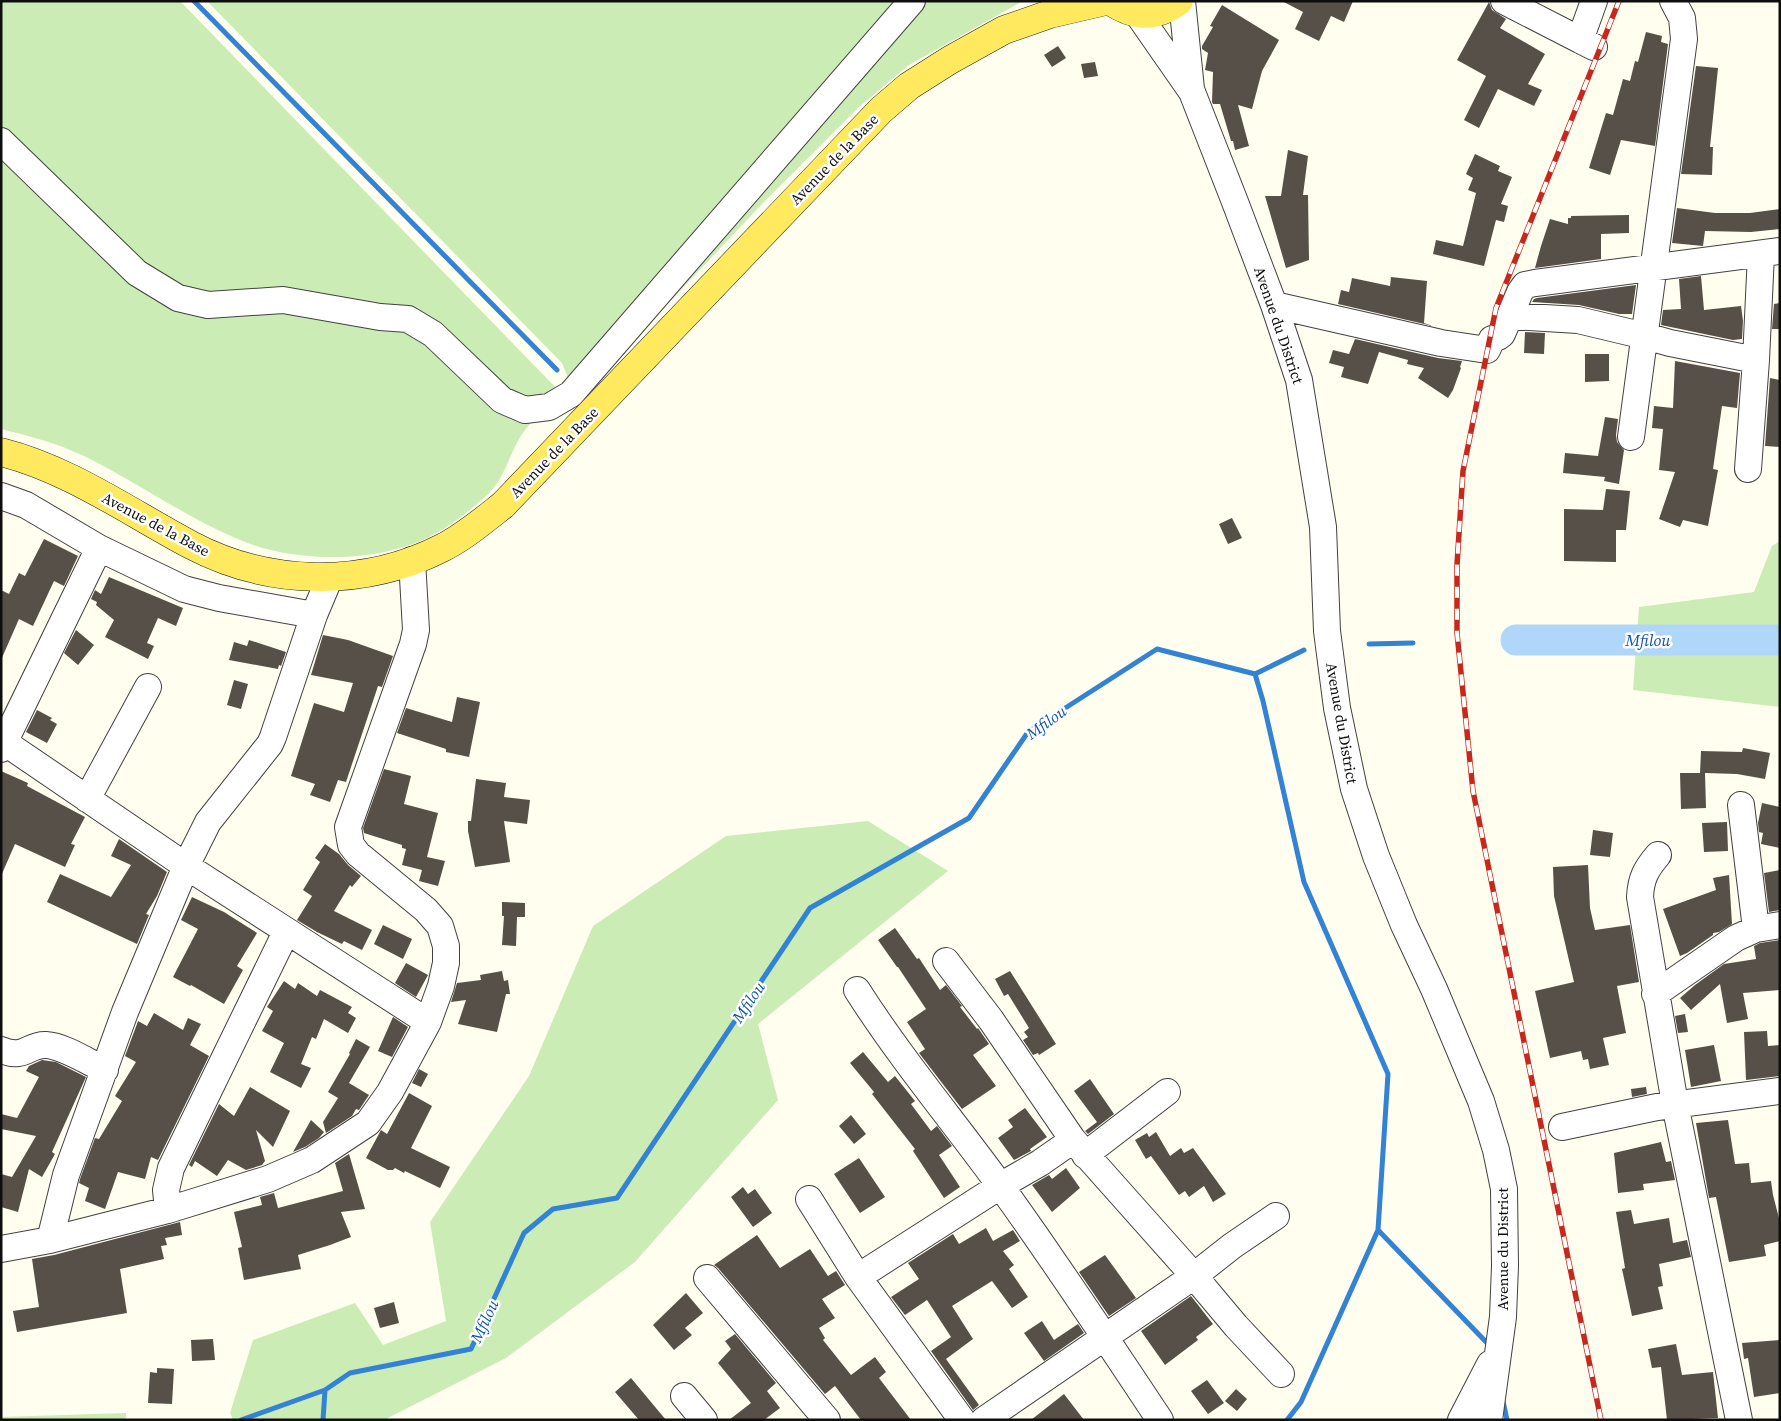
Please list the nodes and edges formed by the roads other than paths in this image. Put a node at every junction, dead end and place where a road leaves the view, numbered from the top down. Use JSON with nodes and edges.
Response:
{"nodes":[{"id":1,"x":912,"y":1,"type":"edge"},
{"id":2,"x":1037,"y":1,"type":"edge"},
{"id":3,"x":1106,"y":1,"type":"edge"},
{"id":4,"x":1110,"y":1,"type":"edge"},
{"id":5,"x":1181,"y":1,"type":"edge"},
{"id":6,"x":1504,"y":1,"type":"edge"},
{"id":7,"x":1594,"y":1,"type":"edge"},
{"id":8,"x":1673,"y":1,"type":"edge"},
{"id":9,"x":1137,"y":14,"type":"junction"},
{"id":10,"x":1004,"y":30,"type":"junction"},
{"id":11,"x":1192,"y":92,"type":"junction"},
{"id":12,"x":1,"y":141,"type":"edge"},
{"id":13,"x":1771,"y":252,"type":"edge"},
{"id":14,"x":1653,"y":267,"type":"junction"},
{"id":15,"x":1274,"y":305,"type":"junction"},
{"id":16,"x":1510,"y":316,"type":"junction"},
{"id":17,"x":1645,"y":336,"type":"junction"},
{"id":18,"x":1756,"y":360,"type":"junction"},
{"id":19,"x":1631,"y":437,"type":"dead end"},
{"id":20,"x":1,"y":452,"type":"edge"},
{"id":21,"x":1748,"y":469,"type":"dead end"},
{"id":22,"x":1,"y":496,"type":"edge"},
{"id":23,"x":100,"y":548,"type":"junction"},
{"id":24,"x":412,"y":560,"type":"junction"},
{"id":25,"x":330,"y":577,"type":"junction"},
{"id":26,"x":314,"y":615,"type":"junction"},
{"id":27,"x":148,"y":687,"type":"dead end"},
{"id":28,"x":2,"y":743,"type":"edge"},
{"id":29,"x":87,"y":799,"type":"junction"},
{"id":30,"x":1741,"y":806,"type":"dead end"},
{"id":31,"x":1658,"y":855,"type":"dead end"},
{"id":32,"x":186,"y":866,"type":"junction"},
{"id":33,"x":1768,"y":927,"type":"edge"},
{"id":34,"x":286,"y":932,"type":"junction"},
{"id":35,"x":946,"y":961,"type":"dead end"},
{"id":36,"x":857,"y":990,"type":"dead end"},
{"id":37,"x":1656,"y":994,"type":"junction"},
{"id":38,"x":428,"y":1022,"type":"junction"},
{"id":39,"x":1,"y":1050,"type":"edge"},
{"id":40,"x":105,"y":1070,"type":"junction"},
{"id":41,"x":1780,"y":1091,"type":"edge"},
{"id":42,"x":1166,"y":1092,"type":"dead end"},
{"id":43,"x":1675,"y":1104,"type":"junction"},
{"id":44,"x":1562,"y":1127,"type":"dead end"},
{"id":45,"x":1079,"y":1147,"type":"junction"},
{"id":46,"x":1000,"y":1186,"type":"junction"},
{"id":47,"x":809,"y":1199,"type":"dead end"},
{"id":48,"x":168,"y":1210,"type":"junction"},
{"id":49,"x":1276,"y":1216,"type":"dead end"},
{"id":50,"x":50,"y":1240,"type":"junction"},
{"id":51,"x":1,"y":1249,"type":"edge"},
{"id":52,"x":1194,"y":1276,"type":"junction"},
{"id":53,"x":858,"y":1277,"type":"junction"},
{"id":54,"x":708,"y":1278,"type":"dead end"},
{"id":55,"x":1106,"y":1336,"type":"junction"},
{"id":56,"x":1498,"y":1347,"type":"junction"},
{"id":57,"x":1282,"y":1374,"type":"dead end"},
{"id":58,"x":684,"y":1396,"type":"dead end"},
{"id":59,"x":704,"y":1420,"type":"edge"},
{"id":60,"x":827,"y":1420,"type":"edge"},
{"id":61,"x":962,"y":1420,"type":"edge"},
{"id":62,"x":984,"y":1420,"type":"edge"},
{"id":63,"x":1160,"y":1420,"type":"edge"},
{"id":64,"x":1461,"y":1420,"type":"edge"},
{"id":65,"x":1489,"y":1420,"type":"edge"},
{"id":66,"x":1739,"y":1420,"type":"edge"}],
"edges":[{"from":1,"to":12,"type":"street"},
{"from":2,"to":10,"type":"main road","name":"Avenue de la Base"},
{"from":3,"to":10,"type":"main road","name":"Avenue de la Base"},
{"from":4,"to":9,"type":"main road"},
{"from":5,"to":9,"type":"main road"},
{"from":5,"to":11,"type":"street","name":"Avenue du District"},
{"from":6,"to":7,"type":"street"},
{"from":8,"to":14,"type":"street"},
{"from":9,"to":11,"type":"street","name":"Avenue du District"},
{"from":10,"to":24,"type":"main road","name":"Avenue de la Base"},
{"from":11,"to":15,"type":"street","name":"Avenue du District"},
{"from":13,"to":14,"type":"street"},
{"from":13,"to":18,"type":"street"},
{"from":14,"to":16,"type":"street"},
{"from":14,"to":17,"type":"street"},
{"from":15,"to":16,"type":"street"},
{"from":15,"to":56,"type":"street","name":"Avenue du District"},
{"from":16,"to":17,"type":"street"},
{"from":17,"to":18,"type":"street"},
{"from":17,"to":19,"type":"street"},
{"from":18,"to":21,"type":"street"},
{"from":20,"to":25,"type":"main road","name":"Avenue de la Base"},
{"from":22,"to":23,"type":"street"},
{"from":23,"to":26,"type":"street"},
{"from":23,"to":28,"type":"street"},
{"from":24,"to":25,"type":"main road","name":"Avenue de la Base"},
{"from":24,"to":38,"type":"street"},
{"from":25,"to":26,"type":"street"},
{"from":26,"to":32,"type":"street"},
{"from":27,"to":29,"type":"street"},
{"from":28,"to":29,"type":"street"},
{"from":29,"to":32,"type":"street"},
{"from":30,"to":33,"type":"street"},
{"from":31,"to":37,"type":"street"},
{"from":32,"to":34,"type":"street"},
{"from":32,"to":40,"type":"street"},
{"from":33,"to":37,"type":"street"},
{"from":34,"to":38,"type":"street"},
{"from":34,"to":48,"type":"street"},
{"from":35,"to":45,"type":"street"},
{"from":36,"to":46,"type":"street"},
{"from":37,"to":43,"type":"street"},
{"from":38,"to":48,"type":"street"},
{"from":39,"to":40,"type":"street"},
{"from":40,"to":50,"type":"street"},
{"from":41,"to":43,"type":"street"},
{"from":42,"to":45,"type":"street"},
{"from":43,"to":44,"type":"street"},
{"from":43,"to":66,"type":"street"},
{"from":45,"to":46,"type":"street"},
{"from":45,"to":52,"type":"street"},
{"from":46,"to":53,"type":"street"},
{"from":46,"to":55,"type":"street"},
{"from":47,"to":53,"type":"street"},
{"from":48,"to":50,"type":"street"},
{"from":49,"to":52,"type":"street"},
{"from":50,"to":51,"type":"street"},
{"from":52,"to":55,"type":"street"},
{"from":52,"to":57,"type":"street"},
{"from":53,"to":61,"type":"street"},
{"from":54,"to":60,"type":"street"},
{"from":55,"to":62,"type":"street"},
{"from":55,"to":63,"type":"street"},
{"from":56,"to":64,"type":"street","name":"Avenue du District"},
{"from":56,"to":65,"type":"street","name":"Avenue du District"},
{"from":58,"to":59,"type":"street"}]}
